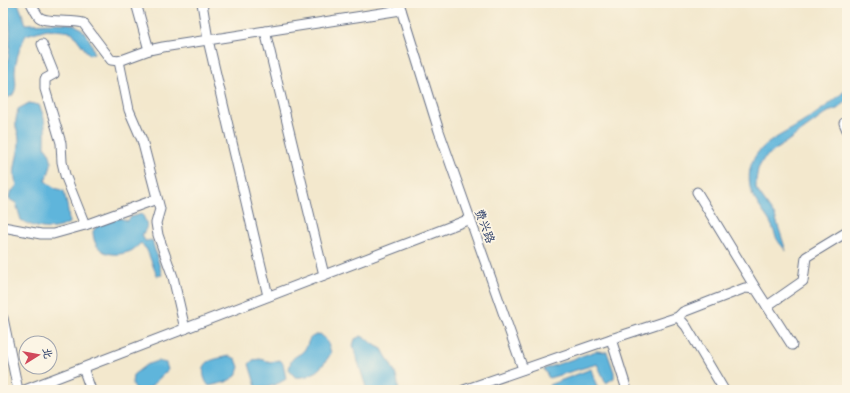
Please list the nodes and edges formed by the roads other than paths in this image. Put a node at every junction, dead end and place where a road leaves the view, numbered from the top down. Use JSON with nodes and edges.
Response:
{"nodes":[{"id":1,"x":31,"y":3,"type":"edge"},
{"id":2,"x":136,"y":3,"type":"edge"},
{"id":3,"x":202,"y":3,"type":"edge"},
{"id":4,"x":400,"y":6,"type":"edge"},
{"id":5,"x":265,"y":31,"type":"junction"},
{"id":6,"x":208,"y":40,"type":"junction"},
{"id":7,"x":42,"y":44,"type":"dead end"},
{"id":8,"x":149,"y":50,"type":"junction"},
{"id":9,"x":120,"y":61,"type":"junction"},
{"id":10,"x":697,"y":192,"type":"dead end"},
{"id":11,"x":157,"y":199,"type":"junction"},
{"id":12,"x":470,"y":218,"type":"junction"},
{"id":13,"x":85,"y":225,"type":"junction"},
{"id":14,"x":3,"y":227,"type":"edge"},
{"id":15,"x":847,"y":232,"type":"edge"},
{"id":16,"x":324,"y":275,"type":"junction"},
{"id":17,"x":756,"y":289,"type":"junction"},
{"id":18,"x":268,"y":296,"type":"junction"},
{"id":19,"x":767,"y":306,"type":"junction"},
{"id":20,"x":678,"y":317,"type":"junction"},
{"id":21,"x":3,"y":318,"type":"edge"},
{"id":22,"x":185,"y":328,"type":"junction"},
{"id":23,"x":613,"y":339,"type":"junction"},
{"id":24,"x":792,"y":345,"type":"dead end"},
{"id":25,"x":83,"y":368,"type":"junction"},
{"id":26,"x":523,"y":369,"type":"junction"},
{"id":27,"x":18,"y":390,"type":"edge"},
{"id":28,"x":25,"y":390,"type":"edge"},
{"id":29,"x":91,"y":390,"type":"edge"},
{"id":30,"x":464,"y":390,"type":"edge"},
{"id":31,"x":627,"y":390,"type":"edge"},
{"id":32,"x":724,"y":390,"type":"edge"}],
"edges":[{"from":1,"to":9,"type":"street"},
{"from":2,"to":8,"type":"street"},
{"from":3,"to":6,"type":"street"},
{"from":4,"to":5,"type":"street"},
{"from":4,"to":12,"type":"street","name":"费兴路"},
{"from":5,"to":6,"type":"street"},
{"from":5,"to":16,"type":"street"},
{"from":6,"to":8,"type":"street"},
{"from":6,"to":18,"type":"street"},
{"from":7,"to":13,"type":"street"},
{"from":8,"to":9,"type":"street"},
{"from":9,"to":11,"type":"street"},
{"from":10,"to":17,"type":"street"},
{"from":11,"to":13,"type":"street"},
{"from":11,"to":22,"type":"street"},
{"from":12,"to":16,"type":"street"},
{"from":12,"to":26,"type":"street","name":"费兴路"},
{"from":13,"to":14,"type":"street"},
{"from":15,"to":19,"type":"street"},
{"from":16,"to":18,"type":"street"},
{"from":17,"to":19,"type":"street"},
{"from":17,"to":20,"type":"street"},
{"from":18,"to":22,"type":"street"},
{"from":19,"to":24,"type":"street"},
{"from":20,"to":23,"type":"street"},
{"from":20,"to":32,"type":"street"},
{"from":21,"to":27,"type":"street"},
{"from":22,"to":25,"type":"street"},
{"from":23,"to":26,"type":"street"},
{"from":23,"to":31,"type":"street"},
{"from":25,"to":28,"type":"street"},
{"from":25,"to":29,"type":"street"},
{"from":26,"to":30,"type":"street"}]}
